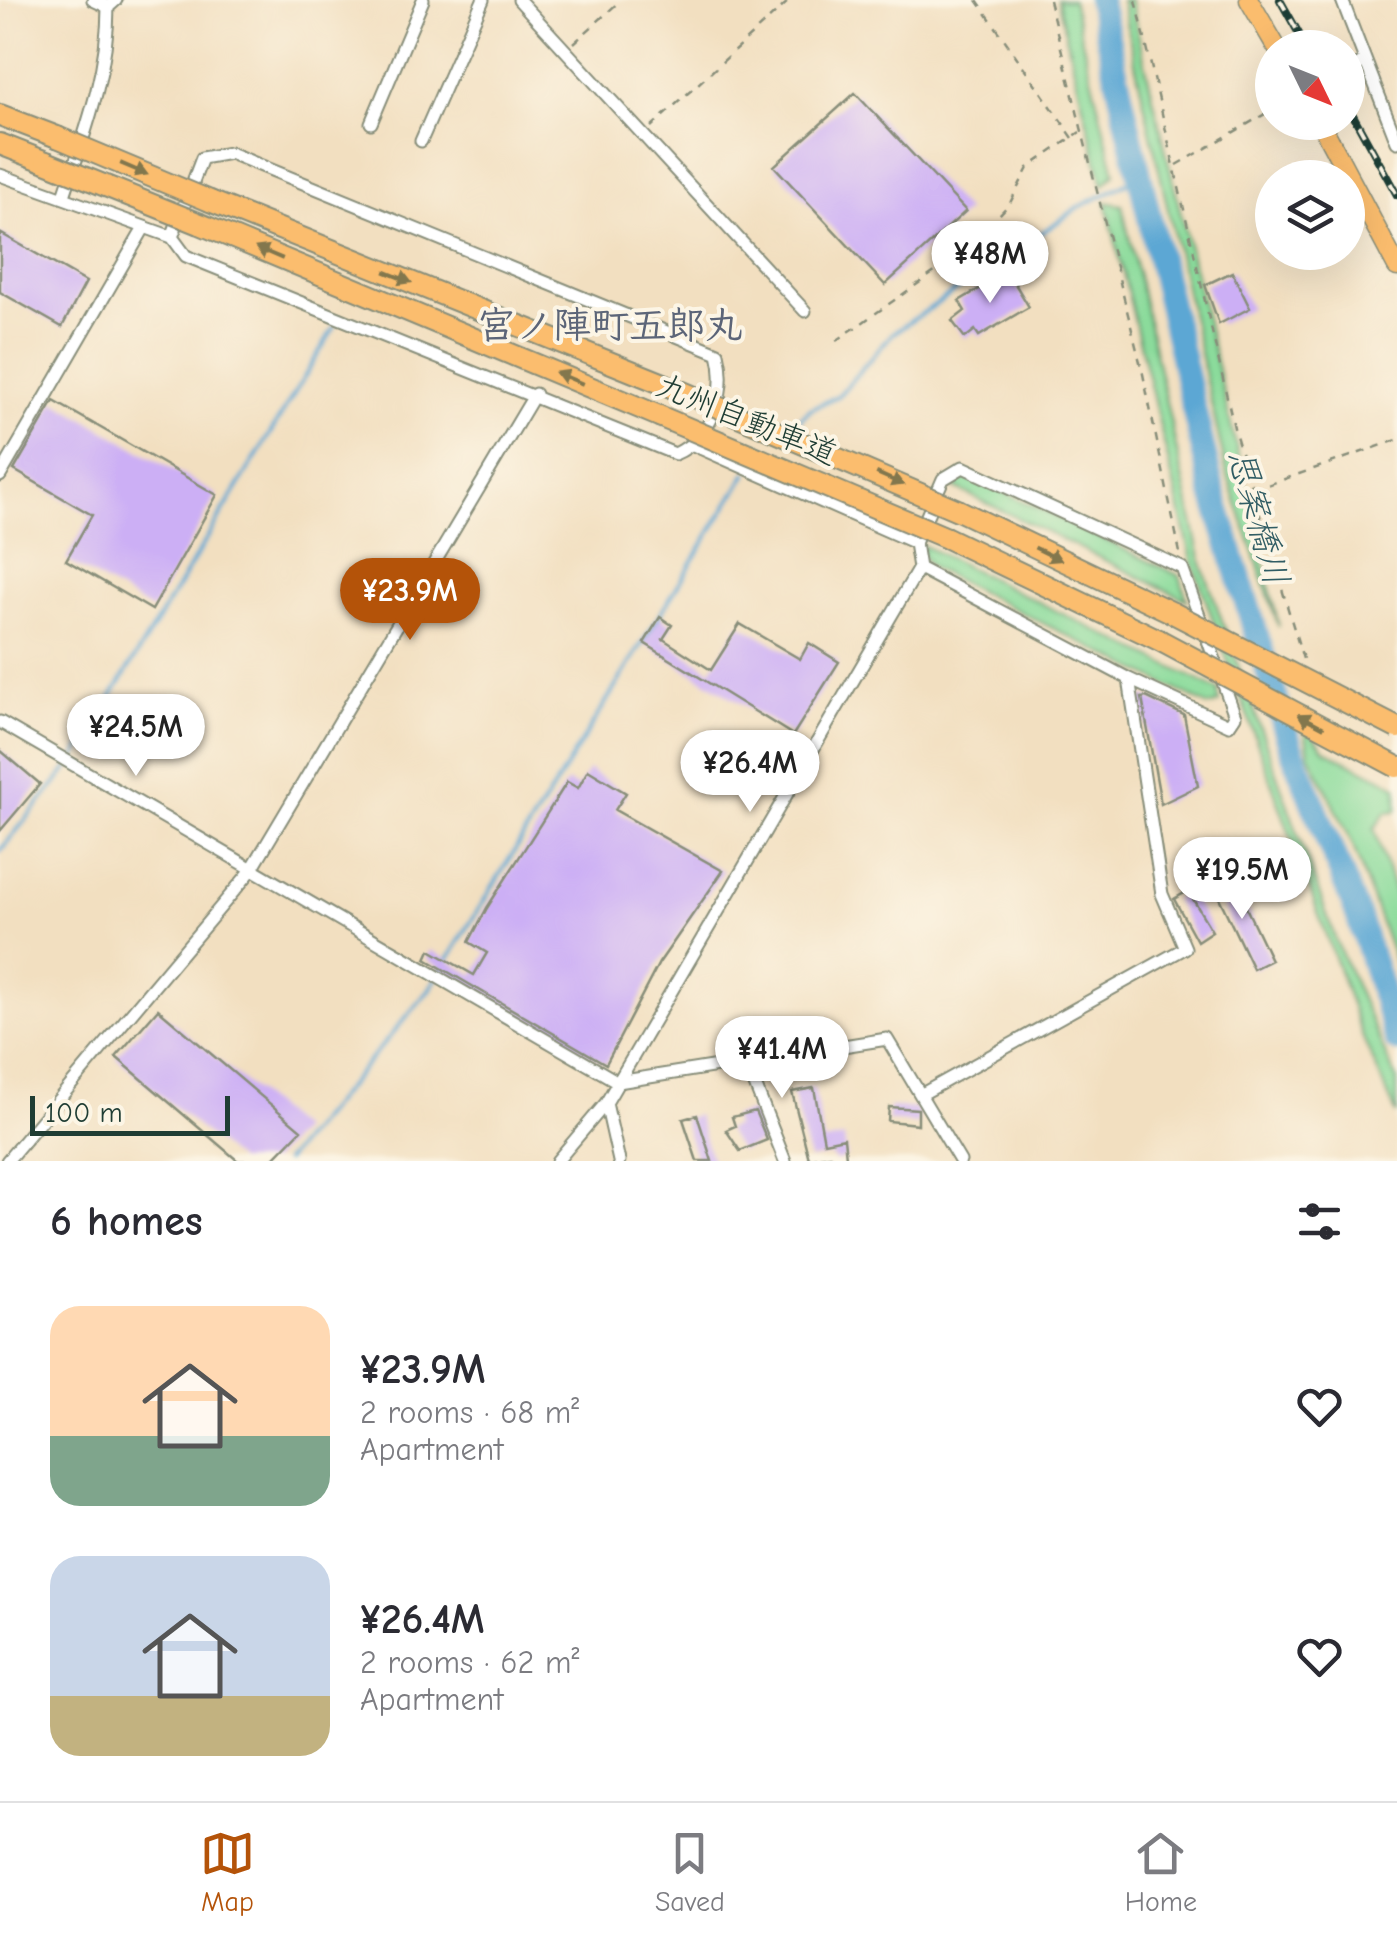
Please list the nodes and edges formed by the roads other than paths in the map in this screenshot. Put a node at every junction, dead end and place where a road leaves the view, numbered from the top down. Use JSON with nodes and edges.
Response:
{"nodes":[{"id":1,"x":92,"y":0,"type":"edge"},
{"id":2,"x":423,"y":0,"type":"edge"},
{"id":3,"x":483,"y":0,"type":"edge"},
{"id":4,"x":519,"y":0,"type":"edge"},
{"id":5,"x":1250,"y":0,"type":"edge"},
{"id":6,"x":1346,"y":2,"type":"edge"},
{"id":7,"x":112,"y":4,"type":"edge"},
{"id":8,"x":1267,"y":30,"type":"edge"},
{"id":9,"x":1355,"y":30,"type":"edge"},
{"id":10,"x":1365,"y":63,"type":"edge"},
{"id":11,"x":0,"y":115,"type":"edge"},
{"id":12,"x":371,"y":123,"type":"dead end"},
{"id":13,"x":1330,"y":140,"type":"edge"},
{"id":14,"x":421,"y":141,"type":"dead end"},
{"id":15,"x":1397,"y":142,"type":"edge"},
{"id":16,"x":0,"y":144,"type":"edge"},
{"id":17,"x":0,"y":175,"type":"edge"},
{"id":18,"x":64,"y":196,"type":"junction"},
{"id":19,"x":144,"y":228,"type":"junction"},
{"id":20,"x":172,"y":238,"type":"junction"},
{"id":21,"x":1397,"y":267,"type":"edge"},
{"id":22,"x":805,"y":311,"type":"dead end"},
{"id":23,"x":535,"y":394,"type":"junction"},
{"id":24,"x":693,"y":446,"type":"junction"},
{"id":25,"x":0,"y":476,"type":"edge"},
{"id":26,"x":915,"y":543,"type":"junction"},
{"id":27,"x":918,"y":568,"type":"junction"},
{"id":28,"x":1129,"y":679,"type":"junction"},
{"id":29,"x":0,"y":722,"type":"edge"},
{"id":30,"x":1397,"y":728,"type":"edge"},
{"id":31,"x":1397,"y":767,"type":"edge"},
{"id":32,"x":250,"y":872,"type":"junction"},
{"id":33,"x":746,"y":1062,"type":"junction"},
{"id":34,"x":618,"y":1082,"type":"junction"},
{"id":35,"x":922,"y":1094,"type":"junction"},
{"id":36,"x":606,"y":1103,"type":"junction"},
{"id":37,"x":7,"y":1161,"type":"edge"},
{"id":38,"x":557,"y":1161,"type":"edge"},
{"id":39,"x":620,"y":1161,"type":"edge"},
{"id":40,"x":784,"y":1161,"type":"edge"},
{"id":41,"x":960,"y":1161,"type":"edge"}],
"edges":[{"from":1,"to":7,"type":"street"},
{"from":2,"to":12,"type":"street"},
{"from":3,"to":14,"type":"street"},
{"from":4,"to":22,"type":"street"},
{"from":5,"to":8,"type":"main road"},
{"from":6,"to":9,"type":"street"},
{"from":7,"to":18,"type":"street"},
{"from":10,"to":15,"type":"street"},
{"from":11,"to":30,"type":"highway","name":"九州自動車道","one_way":true,"bridge":true},
{"from":13,"to":21,"type":"main road"},
{"from":31,"to":16,"type":"highway","name":"九州自動車道","one_way":true,"bridge":true},
{"from":17,"to":18,"type":"street"},
{"from":18,"to":19,"type":"street"},
{"from":19,"to":20,"type":"street"},
{"from":19,"to":25,"type":"street"},
{"from":20,"to":23,"type":"street"},
{"from":20,"to":24,"type":"street"},
{"from":23,"to":24,"type":"street"},
{"from":23,"to":32,"type":"street"},
{"from":24,"to":26,"type":"street"},
{"from":26,"to":27,"type":"street"},
{"from":26,"to":28,"type":"street"},
{"from":27,"to":28,"type":"street"},
{"from":27,"to":34,"type":"street"},
{"from":28,"to":35,"type":"street"},
{"from":29,"to":32,"type":"street"},
{"from":32,"to":34,"type":"street"},
{"from":32,"to":37,"type":"street"},
{"from":33,"to":34,"type":"street"},
{"from":33,"to":35,"type":"street"},
{"from":33,"to":40,"type":"street"},
{"from":34,"to":36,"type":"street"},
{"from":35,"to":41,"type":"street"},
{"from":36,"to":38,"type":"street"},
{"from":36,"to":39,"type":"street"}]}
